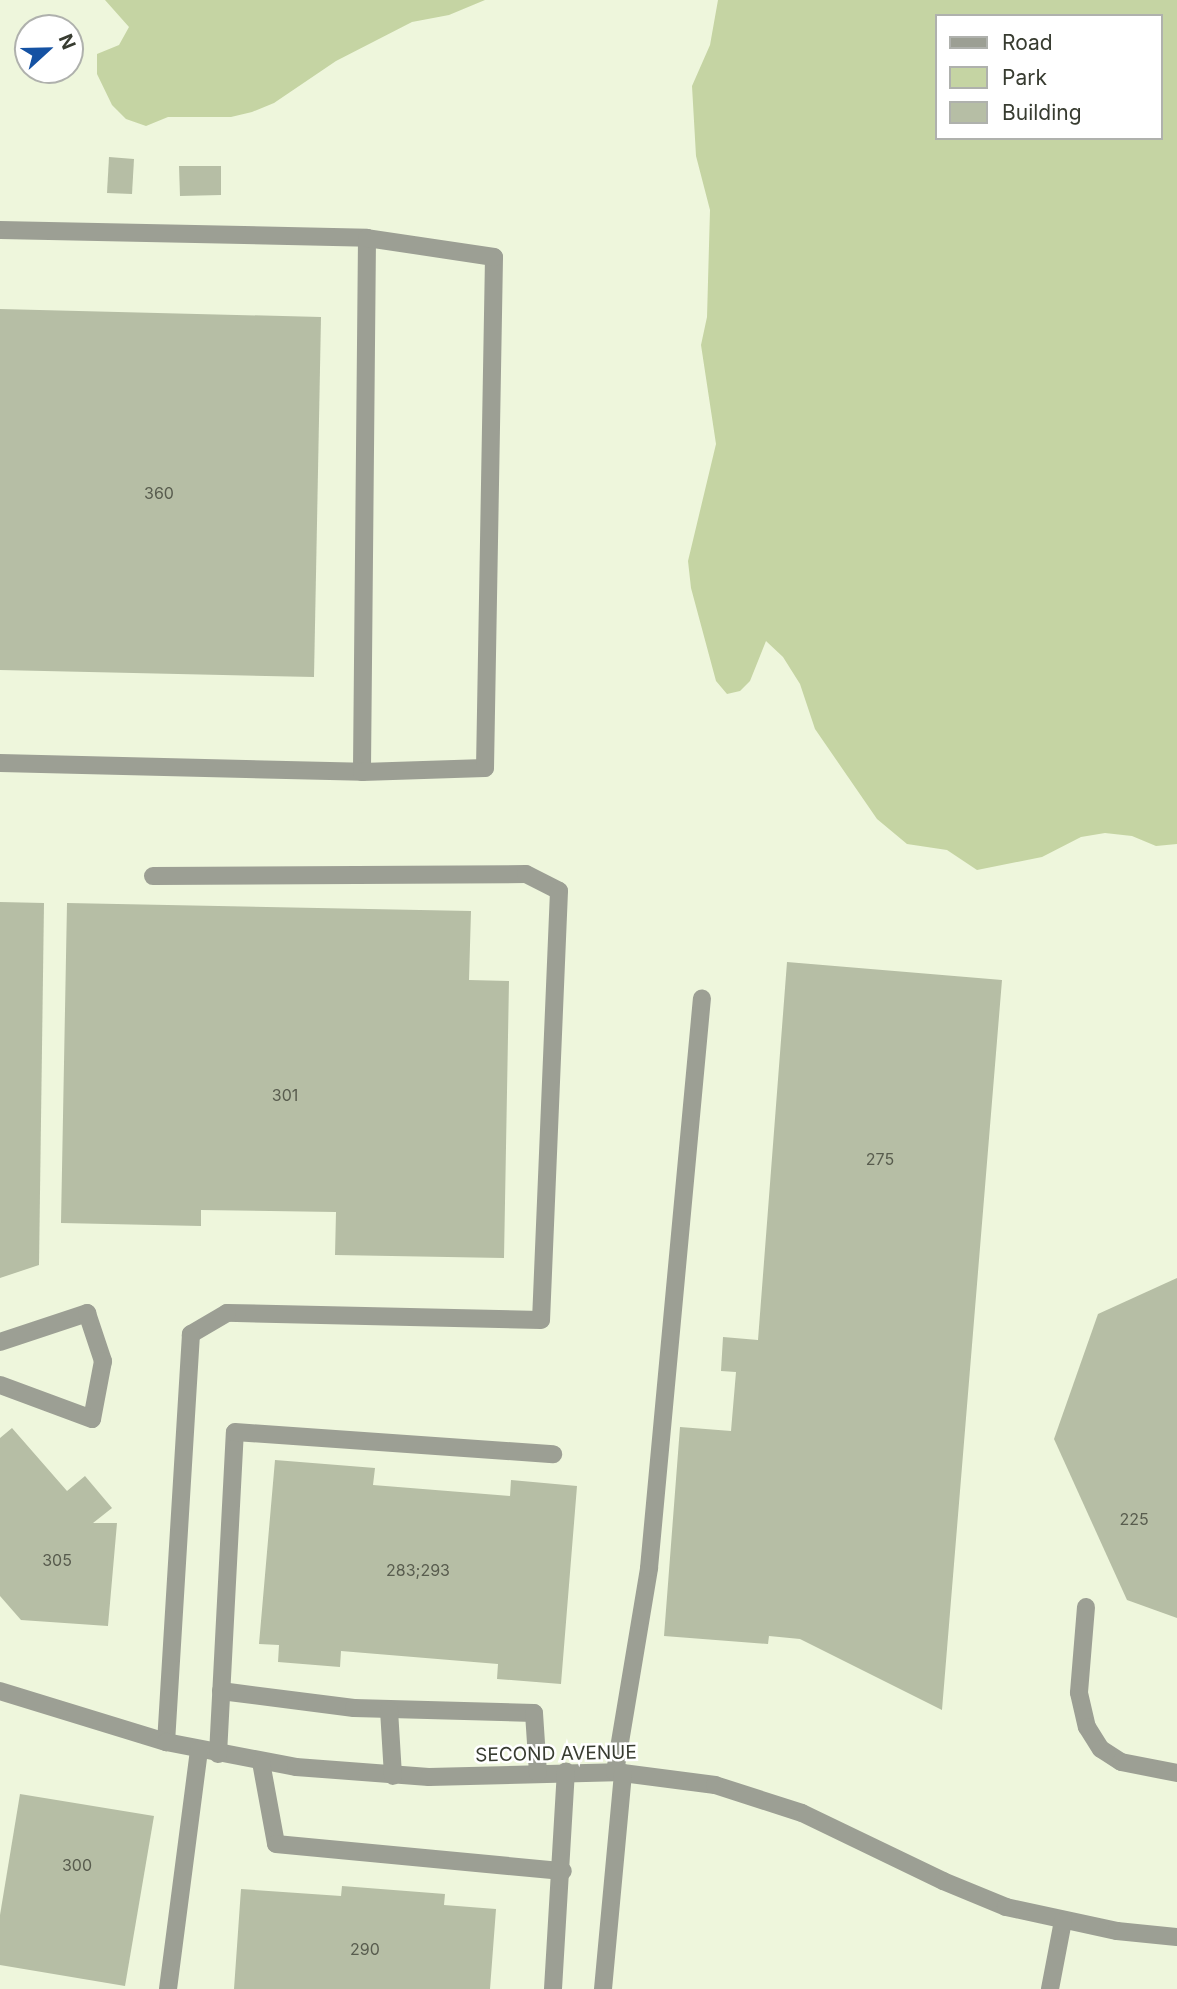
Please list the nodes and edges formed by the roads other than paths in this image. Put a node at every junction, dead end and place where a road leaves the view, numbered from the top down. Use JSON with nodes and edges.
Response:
{"nodes":[{"id":1,"x":0,"y":230,"type":"edge"},
{"id":2,"x":367,"y":238,"type":"junction"},
{"id":3,"x":0,"y":763,"type":"edge"},
{"id":4,"x":362,"y":772,"type":"junction"},
{"id":5,"x":153,"y":876,"type":"dead end"},
{"id":6,"x":702,"y":998,"type":"dead end"},
{"id":7,"x":0,"y":1342,"type":"edge"},
{"id":8,"x":0,"y":1385,"type":"edge"},
{"id":9,"x":553,"y":1454,"type":"dead end"},
{"id":10,"x":1086,"y":1607,"type":"dead end"},
{"id":11,"x":0,"y":1691,"type":"edge"},
{"id":12,"x":221,"y":1691,"type":"junction"},
{"id":13,"x":389,"y":1710,"type":"junction"},
{"id":14,"x":166,"y":1742,"type":"junction"},
{"id":15,"x":199,"y":1750,"type":"junction"},
{"id":16,"x":218,"y":1754,"type":"junction"},
{"id":17,"x":261,"y":1762,"type":"junction"},
{"id":18,"x":566,"y":1772,"type":"junction"},
{"id":19,"x":619,"y":1772,"type":"junction"},
{"id":20,"x":538,"y":1773,"type":"junction"},
{"id":21,"x":1177,"y":1773,"type":"edge"},
{"id":22,"x":393,"y":1776,"type":"junction"},
{"id":23,"x":563,"y":1871,"type":"junction"},
{"id":24,"x":1063,"y":1921,"type":"junction"},
{"id":25,"x":1177,"y":1937,"type":"edge"},
{"id":26,"x":168,"y":1989,"type":"edge"},
{"id":27,"x":553,"y":1989,"type":"edge"},
{"id":28,"x":603,"y":1989,"type":"edge"},
{"id":29,"x":1050,"y":1989,"type":"edge"}],
"edges":[{"from":1,"to":2,"type":"street"},
{"from":2,"to":4,"type":"street"},
{"from":2,"to":4,"type":"street"},
{"from":3,"to":4,"type":"street"},
{"from":5,"to":14,"type":"street"},
{"from":6,"to":19,"type":"street"},
{"from":7,"to":8,"type":"street"},
{"from":9,"to":12,"type":"street"},
{"from":10,"to":21,"type":"street"},
{"from":11,"to":14,"type":"street","name":"SECOND AVENUE"},
{"from":12,"to":13,"type":"street"},
{"from":12,"to":16,"type":"street"},
{"from":13,"to":20,"type":"street"},
{"from":13,"to":22,"type":"street"},
{"from":14,"to":15,"type":"street","name":"SECOND AVENUE"},
{"from":15,"to":16,"type":"street","name":"SECOND AVENUE"},
{"from":15,"to":26,"type":"street"},
{"from":16,"to":17,"type":"street","name":"SECOND AVENUE"},
{"from":17,"to":22,"type":"street","name":"SECOND AVENUE"},
{"from":17,"to":23,"type":"street"},
{"from":18,"to":19,"type":"street","name":"SECOND AVENUE"},
{"from":18,"to":20,"type":"street","name":"SECOND AVENUE"},
{"from":18,"to":23,"type":"street"},
{"from":19,"to":24,"type":"street","name":"SECOND AVENUE"},
{"from":19,"to":28,"type":"street"},
{"from":20,"to":22,"type":"street","name":"SECOND AVENUE"},
{"from":23,"to":27,"type":"street"},
{"from":24,"to":25,"type":"street","name":"SECOND AVENUE"},
{"from":24,"to":29,"type":"street"}]}
